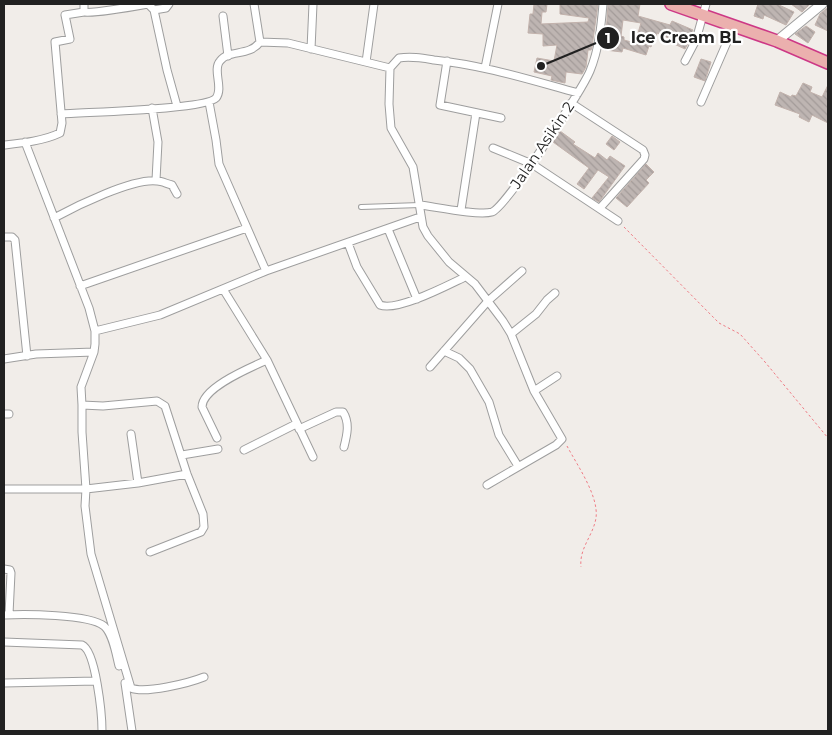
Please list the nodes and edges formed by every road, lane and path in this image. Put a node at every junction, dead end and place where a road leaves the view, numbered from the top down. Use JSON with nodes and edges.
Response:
{"nodes":[{"id":1,"x":169,"y":4,"type":"edge"},
{"id":2,"x":254,"y":4,"type":"edge"},
{"id":3,"x":313,"y":4,"type":"edge"},
{"id":4,"x":374,"y":4,"type":"edge"},
{"id":5,"x":498,"y":4,"type":"edge"},
{"id":6,"x":603,"y":4,"type":"edge"},
{"id":7,"x":671,"y":4,"type":"edge"},
{"id":8,"x":822,"y":4,"type":"edge"},
{"id":9,"x":84,"y":8,"type":"edge"},
{"id":10,"x":705,"y":9,"type":"edge"},
{"id":11,"x":154,"y":10,"type":"junction"},
{"id":12,"x":223,"y":16,"type":"dead end"},
{"id":13,"x":734,"y":26,"type":"junction"},
{"id":14,"x":777,"y":41,"type":"junction"},
{"id":15,"x":260,"y":42,"type":"junction"},
{"id":16,"x":311,"y":49,"type":"junction"},
{"id":17,"x":228,"y":56,"type":"junction"},
{"id":18,"x":448,"y":61,"type":"junction"},
{"id":19,"x":685,"y":61,"type":"dead end"},
{"id":20,"x":366,"y":62,"type":"junction"},
{"id":21,"x":828,"y":63,"type":"edge"},
{"id":22,"x":390,"y":68,"type":"junction"},
{"id":23,"x":485,"y":68,"type":"junction"},
{"id":24,"x":578,"y":93,"type":"junction"},
{"id":25,"x":209,"y":102,"type":"junction"},
{"id":26,"x":701,"y":102,"type":"dead end"},
{"id":27,"x":571,"y":103,"type":"junction"},
{"id":28,"x":178,"y":106,"type":"junction"},
{"id":29,"x":152,"y":108,"type":"junction"},
{"id":30,"x":476,"y":113,"type":"junction"},
{"id":31,"x":61,"y":114,"type":"junction"},
{"id":32,"x":501,"y":118,"type":"dead end"},
{"id":33,"x":25,"y":142,"type":"junction"},
{"id":34,"x":4,"y":145,"type":"edge"},
{"id":35,"x":493,"y":148,"type":"dead end"},
{"id":36,"x":532,"y":164,"type":"junction"},
{"id":37,"x":156,"y":180,"type":"junction"},
{"id":38,"x":177,"y":194,"type":"dead end"},
{"id":39,"x":420,"y":205,"type":"junction"},
{"id":40,"x":360,"y":207,"type":"dead end"},
{"id":41,"x":600,"y":208,"type":"junction"},
{"id":42,"x":461,"y":210,"type":"junction"},
{"id":43,"x":420,"y":217,"type":"junction"},
{"id":44,"x":54,"y":218,"type":"junction"},
{"id":45,"x":618,"y":221,"type":"joint"},
{"id":46,"x":247,"y":228,"type":"junction"},
{"id":47,"x":388,"y":229,"type":"junction"},
{"id":48,"x":4,"y":237,"type":"edge"},
{"id":49,"x":348,"y":243,"type":"junction"},
{"id":50,"x":266,"y":271,"type":"junction"},
{"id":51,"x":522,"y":271,"type":"dead end"},
{"id":52,"x":465,"y":277,"type":"junction"},
{"id":53,"x":80,"y":286,"type":"junction"},
{"id":54,"x":223,"y":289,"type":"junction"},
{"id":55,"x":556,"y":293,"type":"dead end"},
{"id":56,"x":417,"y":299,"type":"junction"},
{"id":57,"x":488,"y":302,"type":"junction"},
{"id":58,"x":95,"y":331,"type":"junction"},
{"id":59,"x":511,"y":334,"type":"junction"},
{"id":60,"x":444,"y":351,"type":"junction"},
{"id":61,"x":94,"y":352,"type":"junction"},
{"id":62,"x":27,"y":356,"type":"junction"},
{"id":63,"x":4,"y":359,"type":"edge"},
{"id":64,"x":268,"y":360,"type":"junction"},
{"id":65,"x":430,"y":367,"type":"dead end"},
{"id":66,"x":557,"y":376,"type":"dead end"},
{"id":67,"x":534,"y":391,"type":"junction"},
{"id":68,"x":82,"y":405,"type":"junction"},
{"id":69,"x":297,"y":427,"type":"junction"},
{"id":70,"x":131,"y":434,"type":"dead end"},
{"id":71,"x":217,"y":438,"type":"dead end"},
{"id":72,"x":828,"y":438,"type":"edge"},
{"id":73,"x":562,"y":439,"type":"junction"},
{"id":74,"x":344,"y":447,"type":"dead end"},
{"id":75,"x":218,"y":449,"type":"dead end"},
{"id":76,"x":244,"y":450,"type":"dead end"},
{"id":77,"x":182,"y":455,"type":"junction"},
{"id":78,"x":313,"y":457,"type":"dead end"},
{"id":79,"x":518,"y":466,"type":"junction"},
{"id":80,"x":188,"y":474,"type":"junction"},
{"id":81,"x":138,"y":483,"type":"junction"},
{"id":82,"x":487,"y":485,"type":"dead end"},
{"id":83,"x":4,"y":489,"type":"edge"},
{"id":84,"x":86,"y":489,"type":"junction"},
{"id":85,"x":150,"y":552,"type":"dead end"},
{"id":86,"x":581,"y":567,"type":"dead end"},
{"id":87,"x":4,"y":569,"type":"edge"},
{"id":88,"x":6,"y":614,"type":"edge"},
{"id":89,"x":4,"y":642,"type":"edge"},
{"id":90,"x":204,"y":677,"type":"dead end"},
{"id":91,"x":96,"y":681,"type":"junction"},
{"id":92,"x":4,"y":682,"type":"edge"},
{"id":93,"x":102,"y":731,"type":"edge"},
{"id":94,"x":132,"y":731,"type":"edge"}],
"edges":[{"from":1,"to":11,"type":"street"},
{"from":2,"to":15,"type":"street"},
{"from":3,"to":16,"type":"street"},
{"from":4,"to":20,"type":"street"},
{"from":5,"to":23,"type":"street"},
{"from":6,"to":24,"type":"street","name":"Jalan Asikin 2"},
{"from":7,"to":10,"type":"highway"},
{"from":8,"to":14,"type":"street"},
{"from":9,"to":11,"type":"street"},
{"from":9,"to":31,"type":"street"},
{"from":10,"to":13,"type":"highway"},
{"from":10,"to":19,"type":"street"},
{"from":11,"to":28,"type":"street"},
{"from":12,"to":17,"type":"street"},
{"from":13,"to":14,"type":"highway"},
{"from":13,"to":26,"type":"street"},
{"from":14,"to":21,"type":"highway"},
{"from":15,"to":16,"type":"street"},
{"from":15,"to":17,"type":"street"},
{"from":16,"to":20,"type":"street"},
{"from":17,"to":25,"type":"street"},
{"from":18,"to":22,"type":"street"},
{"from":18,"to":23,"type":"street"},
{"from":18,"to":30,"type":"street"},
{"from":20,"to":22,"type":"street"},
{"from":22,"to":39,"type":"street"},
{"from":23,"to":24,"type":"street"},
{"from":24,"to":27,"type":"street","name":"Jalan Asikin 2"},
{"from":25,"to":28,"type":"street"},
{"from":25,"to":46,"type":"street"},
{"from":27,"to":36,"type":"street","name":"Jalan Asikin 2"},
{"from":27,"to":41,"type":"street"},
{"from":28,"to":29,"type":"street"},
{"from":29,"to":31,"type":"street"},
{"from":29,"to":37,"type":"street"},
{"from":30,"to":32,"type":"street"},
{"from":30,"to":42,"type":"street"},
{"from":31,"to":33,"type":"street"},
{"from":33,"to":34,"type":"street"},
{"from":33,"to":44,"type":"street"},
{"from":35,"to":36,"type":"street"},
{"from":36,"to":41,"type":"street"},
{"from":36,"to":42,"type":"street","name":"Jalan Asikin 2"},
{"from":37,"to":38,"type":"street"},
{"from":37,"to":44,"type":"street"},
{"from":39,"to":40,"type":"lane"},
{"from":39,"to":42,"type":"street","name":"Jalan Asikin 2"},
{"from":39,"to":43,"type":"street"},
{"from":41,"to":45,"type":"street"},
{"from":43,"to":47,"type":"street"},
{"from":43,"to":52,"type":"street"},
{"from":44,"to":53,"type":"street"},
{"from":45,"to":72,"type":"path"},
{"from":46,"to":50,"type":"street"},
{"from":46,"to":53,"type":"street"},
{"from":47,"to":49,"type":"street"},
{"from":47,"to":56,"type":"street"},
{"from":48,"to":62,"type":"street"},
{"from":49,"to":50,"type":"street"},
{"from":49,"to":56,"type":"street"},
{"from":50,"to":54,"type":"street"},
{"from":51,"to":57,"type":"street"},
{"from":52,"to":56,"type":"street"},
{"from":52,"to":57,"type":"street"},
{"from":53,"to":58,"type":"street"},
{"from":54,"to":58,"type":"street"},
{"from":54,"to":64,"type":"street"},
{"from":55,"to":59,"type":"street"},
{"from":57,"to":59,"type":"street"},
{"from":57,"to":60,"type":"street"},
{"from":58,"to":61,"type":"street"},
{"from":59,"to":67,"type":"street"},
{"from":60,"to":65,"type":"street"},
{"from":60,"to":79,"type":"street"},
{"from":61,"to":62,"type":"street"},
{"from":61,"to":68,"type":"street"},
{"from":62,"to":63,"type":"street"},
{"from":64,"to":69,"type":"street"},
{"from":64,"to":71,"type":"street"},
{"from":66,"to":67,"type":"street"},
{"from":67,"to":73,"type":"street"},
{"from":68,"to":77,"type":"street"},
{"from":68,"to":84,"type":"street"},
{"from":69,"to":74,"type":"street"},
{"from":69,"to":76,"type":"street"},
{"from":69,"to":78,"type":"street"},
{"from":70,"to":81,"type":"street"},
{"from":73,"to":79,"type":"street"},
{"from":73,"to":86,"type":"path"},
{"from":75,"to":77,"type":"street"},
{"from":77,"to":80,"type":"street"},
{"from":79,"to":82,"type":"street"},
{"from":80,"to":81,"type":"street"},
{"from":80,"to":85,"type":"street"},
{"from":81,"to":84,"type":"street"},
{"from":83,"to":84,"type":"street"},
{"from":84,"to":90,"type":"street"},
{"from":87,"to":88,"type":"street"},
{"from":88,"to":94,"type":"street"},
{"from":89,"to":91,"type":"street"},
{"from":91,"to":92,"type":"street"},
{"from":91,"to":93,"type":"street"}]}
